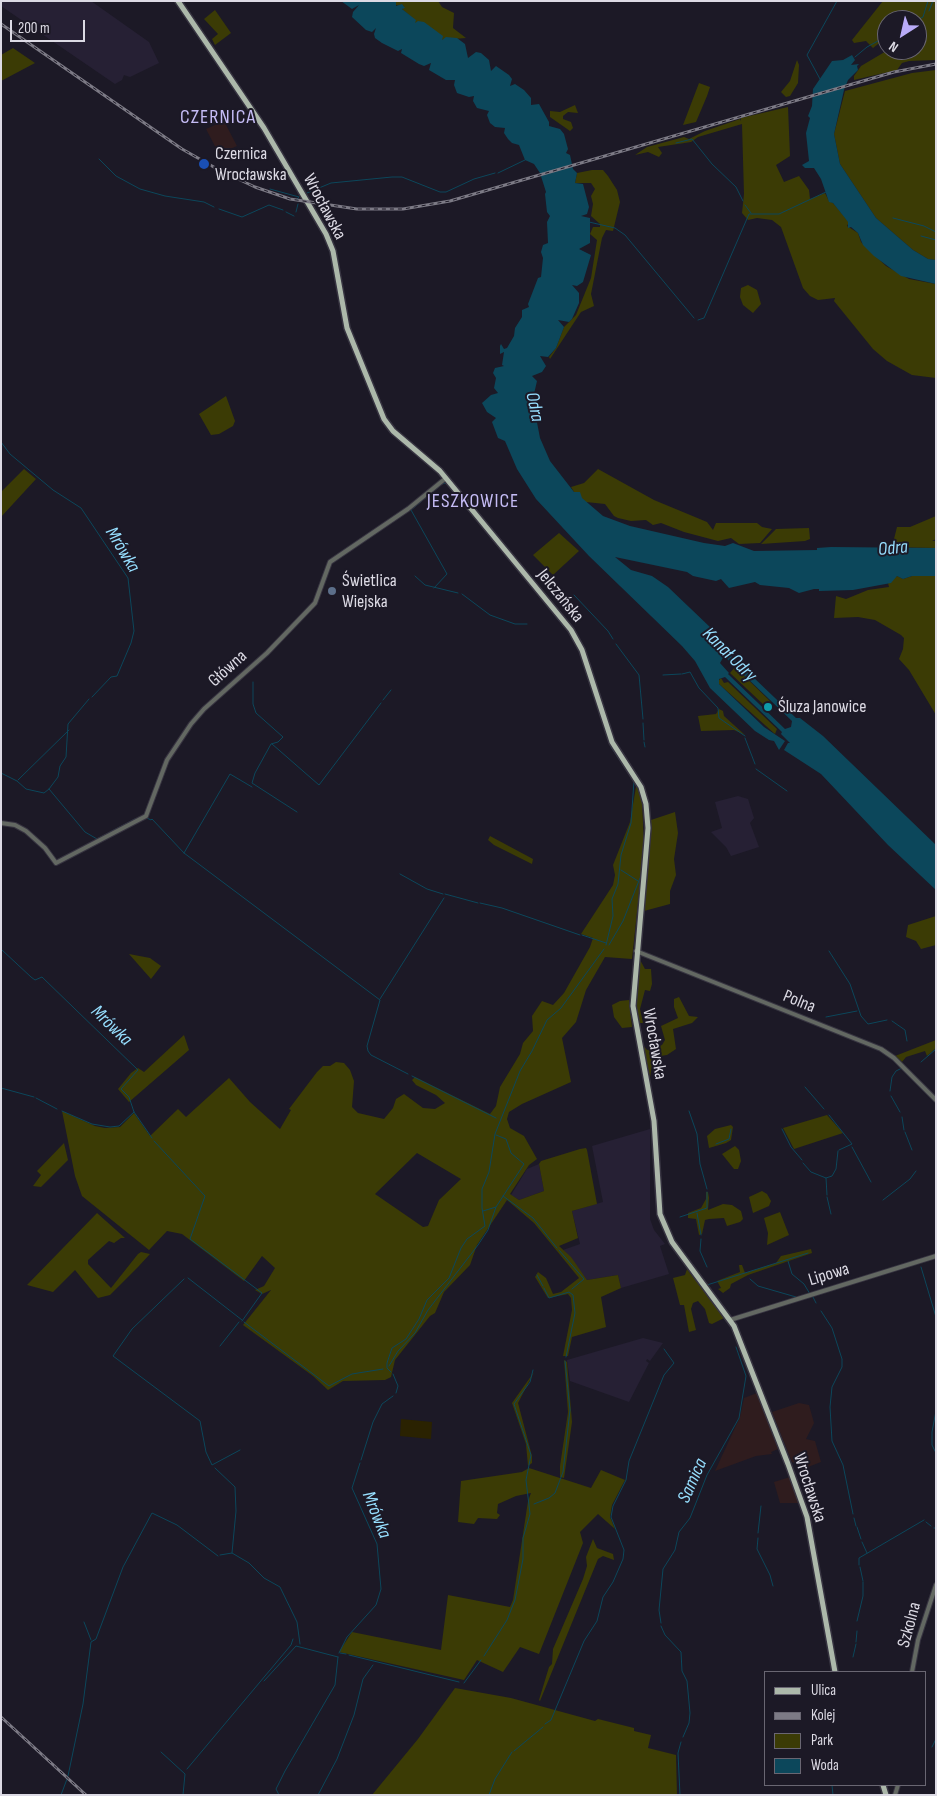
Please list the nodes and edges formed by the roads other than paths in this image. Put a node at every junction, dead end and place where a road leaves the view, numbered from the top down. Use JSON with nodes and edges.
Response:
{"nodes":[{"id":1,"x":178,"y":1,"type":"edge"},
{"id":2,"x":406,"y":442,"type":"joint"},
{"id":3,"x":446,"y":478,"type":"junction"},
{"id":4,"x":645,"y":797,"type":"joint"},
{"id":5,"x":1,"y":822,"type":"edge"},
{"id":6,"x":636,"y":951,"type":"junction"},
{"id":7,"x":936,"y":1100,"type":"edge"},
{"id":8,"x":936,"y":1256,"type":"edge"},
{"id":9,"x":730,"y":1320,"type":"junction"},
{"id":10,"x":936,"y":1585,"type":"edge"},
{"id":11,"x":835,"y":1671,"type":"edge"},
{"id":12,"x":912,"y":1671,"type":"edge"}],
"edges":[{"from":1,"to":2,"type":"main road","name":"Wrocławska"},
{"from":2,"to":3,"type":"main road","name":"Jelczańska"},
{"from":3,"to":4,"type":"main road","name":"Jelczańska"},
{"from":3,"to":5,"type":"street","name":"Główna"},
{"from":4,"to":6,"type":"main road","name":"Wrocławska"},
{"from":6,"to":7,"type":"street","name":"Polna"},
{"from":6,"to":9,"type":"main road","name":"Wrocławska"},
{"from":8,"to":9,"type":"street","name":"Lipowa"},
{"from":9,"to":11,"type":"main road","name":"Wrocławska"},
{"from":10,"to":12,"type":"street","name":"Szkolna"}]}
